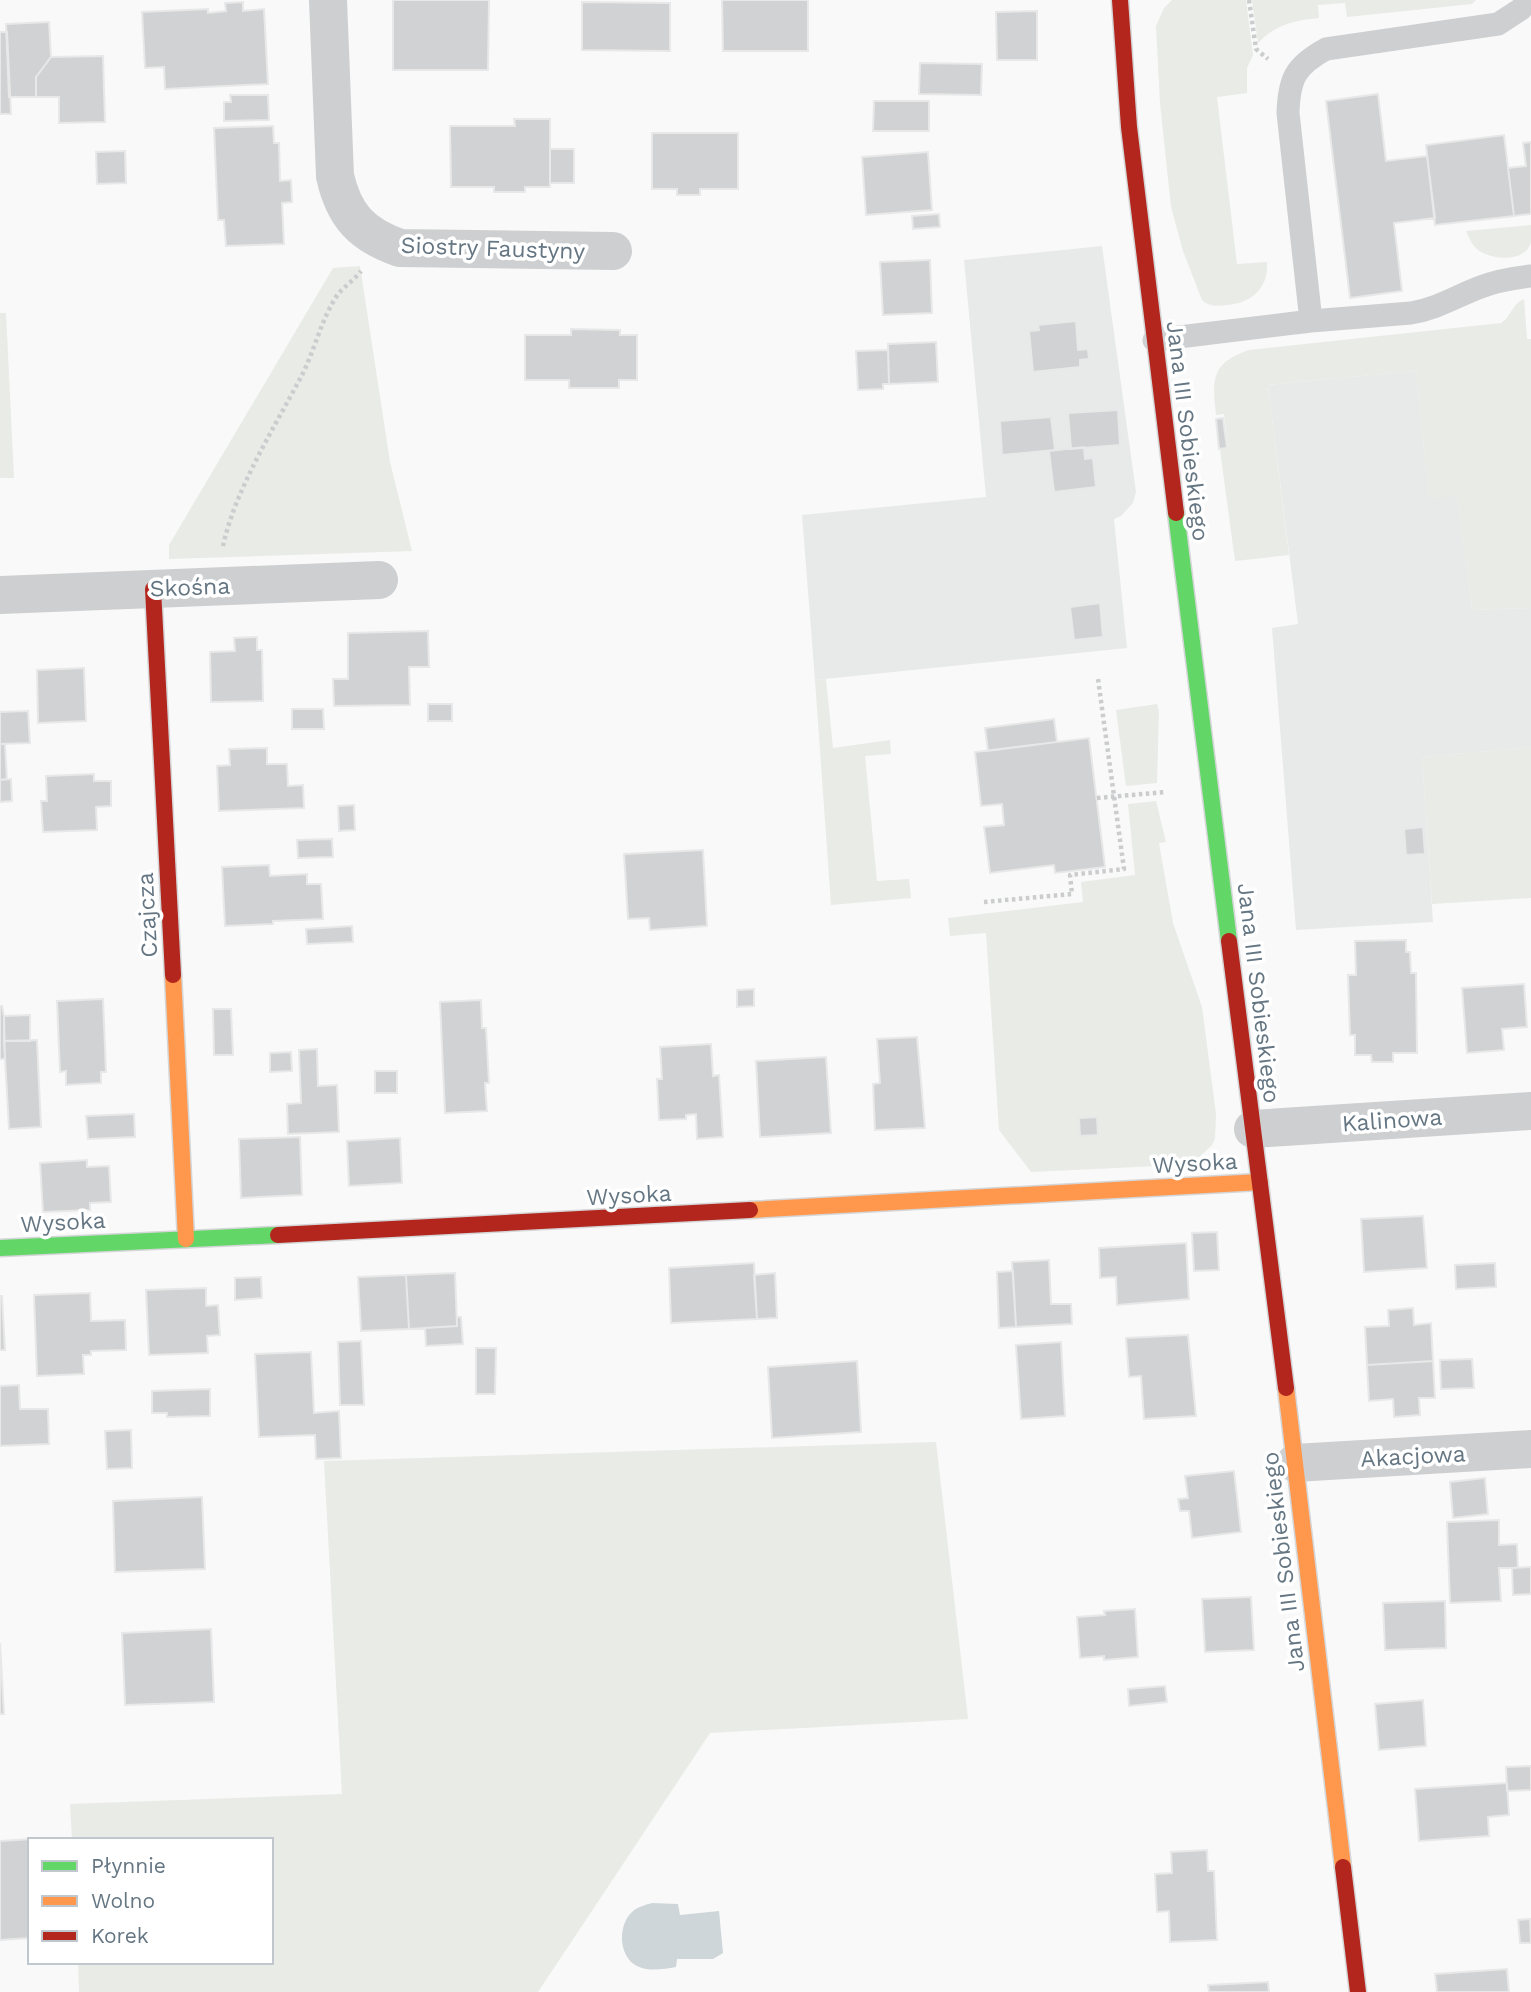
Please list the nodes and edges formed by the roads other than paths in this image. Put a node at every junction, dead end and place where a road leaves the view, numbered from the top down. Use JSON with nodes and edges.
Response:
{"nodes":[{"id":1,"x":328,"y":0,"type":"edge"},
{"id":2,"x":1120,"y":0,"type":"edge"},
{"id":3,"x":1527,"y":0,"type":"edge"},
{"id":4,"x":1531,"y":8,"type":"edge"},
{"id":5,"x":613,"y":251,"type":"dead end"},
{"id":6,"x":1531,"y":276,"type":"edge"},
{"id":7,"x":1311,"y":321,"type":"junction"},
{"id":8,"x":1154,"y":340,"type":"junction"},
{"id":9,"x":379,"y":580,"type":"dead end"},
{"id":10,"x":153,"y":589,"type":"junction"},
{"id":11,"x":0,"y":595,"type":"edge"},
{"id":12,"x":1531,"y":1111,"type":"edge"},
{"id":13,"x":1253,"y":1129,"type":"junction"},
{"id":14,"x":1259,"y":1182,"type":"junction"},
{"id":15,"x":186,"y":1239,"type":"junction"},
{"id":16,"x":0,"y":1248,"type":"edge"},
{"id":17,"x":1531,"y":1449,"type":"edge"},
{"id":18,"x":1294,"y":1463,"type":"junction"},
{"id":19,"x":1358,"y":1992,"type":"edge"}],
"edges":[{"from":1,"to":5,"type":"street","name":"Siostry Faustyny"},
{"from":2,"to":8,"type":"street","name":"Jana III Sobieskiego"},
{"from":3,"to":4,"type":"lane"},
{"from":3,"to":7,"type":"lane"},
{"from":6,"to":7,"type":"lane"},
{"from":7,"to":8,"type":"lane"},
{"from":8,"to":13,"type":"street","name":"Jana III Sobieskiego"},
{"from":9,"to":10,"type":"street","name":"Skośna"},
{"from":10,"to":11,"type":"street","name":"Skośna"},
{"from":10,"to":15,"type":"street","name":"Czajcza"},
{"from":12,"to":13,"type":"street","name":"Kalinowa"},
{"from":13,"to":14,"type":"street","name":"Jana III Sobieskiego"},
{"from":14,"to":15,"type":"street","name":"Wysoka"},
{"from":14,"to":18,"type":"street","name":"Jana III Sobieskiego"},
{"from":15,"to":16,"type":"street","name":"Wysoka"},
{"from":17,"to":18,"type":"street","name":"Akacjowa"},
{"from":18,"to":19,"type":"street","name":"Jana III Sobieskiego"}]}
